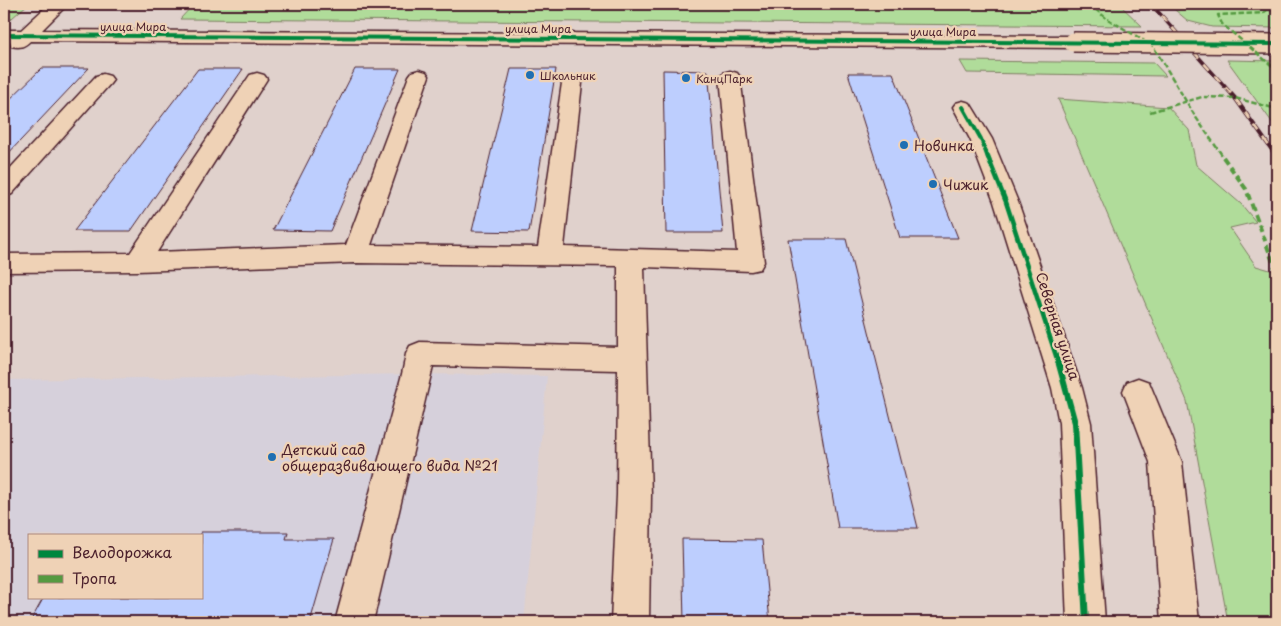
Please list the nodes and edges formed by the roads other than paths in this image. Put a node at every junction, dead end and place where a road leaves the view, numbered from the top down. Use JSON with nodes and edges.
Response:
{"nodes":[{"id":1,"x":59,"y":4,"type":"edge"},
{"id":2,"x":4,"y":35,"type":"edge"},
{"id":3,"x":25,"y":35,"type":"junction"},
{"id":4,"x":1277,"y":44,"type":"edge"},
{"id":5,"x":4,"y":54,"type":"edge"},
{"id":6,"x":419,"y":76,"type":"dead end"},
{"id":7,"x":730,"y":77,"type":"dead end"},
{"id":8,"x":257,"y":79,"type":"dead end"},
{"id":9,"x":103,"y":80,"type":"dead end"},
{"id":10,"x":572,"y":83,"type":"dead end"},
{"id":11,"x":963,"y":107,"type":"dead end"},
{"id":12,"x":4,"y":189,"type":"edge"},
{"id":13,"x":355,"y":254,"type":"junction"},
{"id":14,"x":550,"y":256,"type":"junction"},
{"id":15,"x":631,"y":257,"type":"junction"},
{"id":16,"x":137,"y":262,"type":"junction"},
{"id":17,"x":4,"y":263,"type":"edge"},
{"id":18,"x":632,"y":359,"type":"junction"},
{"id":19,"x":1138,"y":391,"type":"dead end"},
{"id":20,"x":354,"y":622,"type":"edge"},
{"id":21,"x":630,"y":622,"type":"edge"},
{"id":22,"x":1086,"y":622,"type":"edge"},
{"id":23,"x":1180,"y":622,"type":"edge"}],
"edges":[{"from":1,"to":3,"type":"street"},
{"from":2,"to":3,"type":"street","name":"улица Мира"},
{"from":3,"to":4,"type":"street","name":"улица Мира","bridge":true},
{"from":3,"to":5,"type":"street"},
{"from":6,"to":13,"type":"street"},
{"from":7,"to":15,"type":"street"},
{"from":8,"to":16,"type":"street"},
{"from":9,"to":12,"type":"street"},
{"from":10,"to":14,"type":"street"},
{"from":11,"to":22,"type":"street","name":"Северная улица"},
{"from":13,"to":14,"type":"street"},
{"from":13,"to":16,"type":"street"},
{"from":14,"to":15,"type":"street"},
{"from":15,"to":18,"type":"street"},
{"from":16,"to":17,"type":"street"},
{"from":18,"to":20,"type":"street"},
{"from":18,"to":21,"type":"street"},
{"from":19,"to":23,"type":"street"}]}
